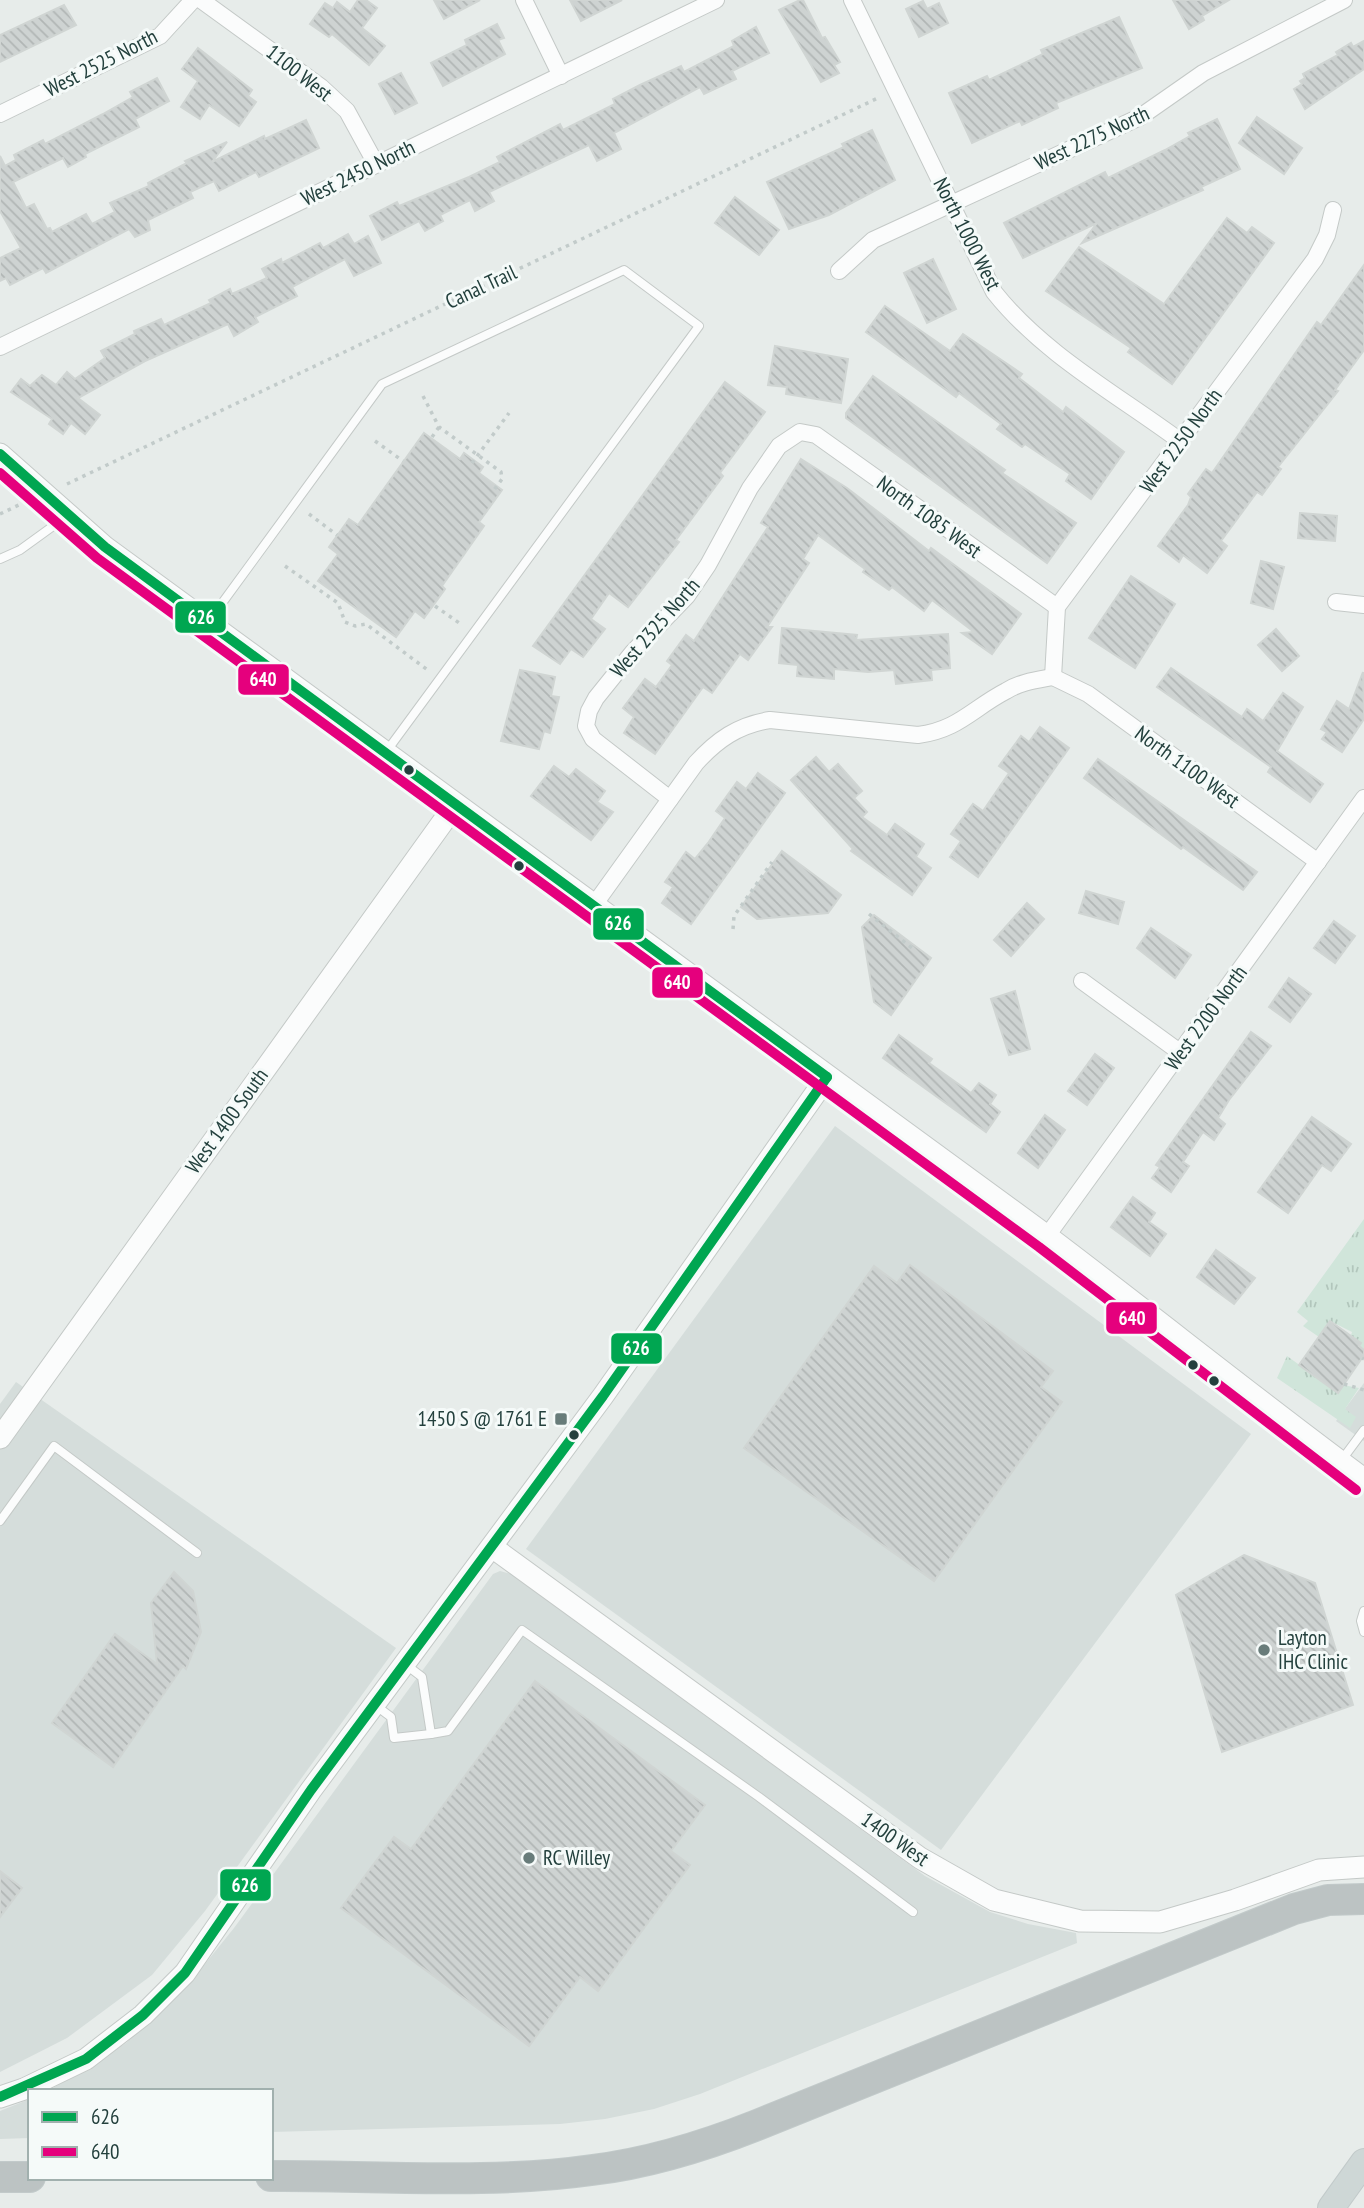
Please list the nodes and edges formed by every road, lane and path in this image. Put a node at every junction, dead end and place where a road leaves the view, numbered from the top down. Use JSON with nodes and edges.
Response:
{"nodes":[{"id":1,"x":193,"y":0,"type":"edge"},
{"id":2,"x":201,"y":0,"type":"edge"},
{"id":3,"x":524,"y":0,"type":"edge"},
{"id":4,"x":716,"y":0,"type":"edge"},
{"id":5,"x":852,"y":0,"type":"edge"},
{"id":6,"x":1344,"y":0,"type":"edge"},
{"id":7,"x":561,"y":76,"type":"junction"},
{"id":8,"x":896,"y":90,"type":"junction"},
{"id":9,"x":0,"y":114,"type":"edge"},
{"id":10,"x":376,"y":163,"type":"junction"},
{"id":11,"x":950,"y":203,"type":"junction"},
{"id":12,"x":1332,"y":210,"type":"dead end"},
{"id":13,"x":839,"y":271,"type":"dead end"},
{"id":14,"x":0,"y":347,"type":"edge"},
{"id":15,"x":423,"y":396,"type":"dead end"},
{"id":16,"x":509,"y":413,"type":"dead end"},
{"id":17,"x":439,"y":427,"type":"junction"},
{"id":18,"x":800,"y":432,"type":"joint"},
{"id":19,"x":432,"y":437,"type":"dead end"},
{"id":20,"x":375,"y":441,"type":"dead end"},
{"id":21,"x":1180,"y":441,"type":"junction"},
{"id":22,"x":0,"y":454,"type":"edge"},
{"id":23,"x":477,"y":455,"type":"junction"},
{"id":24,"x":403,"y":461,"type":"dead end"},
{"id":25,"x":471,"y":463,"type":"dead end"},
{"id":26,"x":67,"y":484,"type":"dead end"},
{"id":27,"x":494,"y":490,"type":"dead end"},
{"id":28,"x":23,"y":503,"type":"dead end"},
{"id":29,"x":0,"y":514,"type":"edge"},
{"id":30,"x":309,"y":514,"type":"dead end"},
{"id":31,"x":67,"y":516,"type":"junction"},
{"id":32,"x":337,"y":535,"type":"dead end"},
{"id":33,"x":0,"y":559,"type":"edge"},
{"id":34,"x":285,"y":566,"type":"dead end"},
{"id":35,"x":1336,"y":602,"type":"dead end"},
{"id":36,"x":435,"y":606,"type":"dead end"},
{"id":37,"x":1364,"y":606,"type":"edge"},
{"id":38,"x":1057,"y":607,"type":"junction"},
{"id":39,"x":207,"y":623,"type":"junction"},
{"id":40,"x":462,"y":625,"type":"dead end"},
{"id":41,"x":429,"y":671,"type":"dead end"},
{"id":42,"x":1054,"y":677,"type":"junction"},
{"id":43,"x":385,"y":753,"type":"junction"},
{"id":44,"x":1364,"y":798,"type":"edge"},
{"id":45,"x":670,"y":799,"type":"junction"},
{"id":46,"x":455,"y":805,"type":"junction"},
{"id":47,"x":772,"y":862,"type":"dead end"},
{"id":48,"x":1318,"y":862,"type":"junction"},
{"id":49,"x":594,"y":905,"type":"junction"},
{"id":50,"x":869,"y":914,"type":"dead end"},
{"id":51,"x":733,"y":929,"type":"dead end"},
{"id":52,"x":912,"y":948,"type":"dead end"},
{"id":53,"x":1082,"y":981,"type":"dead end"},
{"id":54,"x":1181,"y":1053,"type":"junction"},
{"id":55,"x":827,"y":1077,"type":"junction"},
{"id":56,"x":1047,"y":1236,"type":"junction"},
{"id":57,"x":1344,"y":1384,"type":"dead end"},
{"id":58,"x":1364,"y":1390,"type":"edge"},
{"id":59,"x":1364,"y":1430,"type":"edge"},
{"id":60,"x":0,"y":1438,"type":"edge"},
{"id":61,"x":1341,"y":1462,"type":"junction"},
{"id":62,"x":1364,"y":1479,"type":"edge"},
{"id":63,"x":0,"y":1521,"type":"edge"},
{"id":64,"x":492,"y":1547,"type":"junction"},
{"id":65,"x":197,"y":1553,"type":"dead end"},
{"id":66,"x":1364,"y":1611,"type":"edge"},
{"id":67,"x":1364,"y":1632,"type":"edge"},
{"id":68,"x":405,"y":1664,"type":"junction"},
{"id":69,"x":375,"y":1705,"type":"junction"},
{"id":70,"x":431,"y":1734,"type":"junction"},
{"id":71,"x":1364,"y":1867,"type":"edge"},
{"id":72,"x":1364,"y":1899,"type":"edge"},
{"id":73,"x":913,"y":1912,"type":"dead end"},
{"id":74,"x":0,"y":2097,"type":"edge"},
{"id":75,"x":1364,"y":2162,"type":"edge"},
{"id":76,"x":273,"y":2176,"type":"edge"},
{"id":77,"x":0,"y":2177,"type":"edge"},
{"id":78,"x":28,"y":2177,"type":"edge"},
{"id":79,"x":1331,"y":2208,"type":"edge"}],
"edges":[{"from":1,"to":9,"type":"street","name":"West 2525 North"},
{"from":2,"to":10,"type":"street","name":"1100 West"},
{"from":3,"to":7,"type":"street"},
{"from":4,"to":7,"type":"street","name":"West 2450 North"},
{"from":5,"to":8,"type":"street","name":"North 1000 West"},
{"from":6,"to":11,"type":"street","name":"West 2275 North"},
{"from":7,"to":10,"type":"street","name":"West 2450 North"},
{"from":8,"to":11,"type":"street","name":"North 1000 West"},
{"from":8,"to":26,"type":"path","name":"Canal Trail"},
{"from":10,"to":14,"type":"street","name":"West 2450 North"},
{"from":11,"to":13,"type":"street","name":"West 2275 North"},
{"from":11,"to":21,"type":"street","name":"North 1000 West"},
{"from":12,"to":21,"type":"street","name":"West 2250 North"},
{"from":15,"to":17,"type":"path"},
{"from":16,"to":23,"type":"path"},
{"from":17,"to":19,"type":"path"},
{"from":17,"to":23,"type":"path"},
{"from":18,"to":38,"type":"street","name":"North 1085 West"},
{"from":18,"to":45,"type":"street","name":"West 2325 North"},
{"from":20,"to":24,"type":"path"},
{"from":21,"to":38,"type":"street","name":"West 2250 North"},
{"from":22,"to":31,"type":"street"},
{"from":23,"to":25,"type":"path"},
{"from":23,"to":27,"type":"path"},
{"from":28,"to":29,"type":"path"},
{"from":30,"to":32,"type":"path"},
{"from":31,"to":33,"type":"lane"},
{"from":31,"to":39,"type":"street"},
{"from":34,"to":41,"type":"path"},
{"from":35,"to":37,"type":"street"},
{"from":36,"to":40,"type":"path"},
{"from":38,"to":42,"type":"street"},
{"from":39,"to":43,"type":"street"},
{"from":39,"to":43,"type":"lane"},
{"from":42,"to":45,"type":"street"},
{"from":42,"to":48,"type":"street","name":"North 1100 West"},
{"from":43,"to":46,"type":"street"},
{"from":44,"to":48,"type":"street","name":"West 2200 North"},
{"from":45,"to":49,"type":"street"},
{"from":46,"to":49,"type":"street"},
{"from":46,"to":60,"type":"street","name":"West 1400 South"},
{"from":47,"to":51,"type":"path"},
{"from":48,"to":54,"type":"street","name":"West 2200 North"},
{"from":49,"to":55,"type":"street"},
{"from":50,"to":52,"type":"path"},
{"from":53,"to":54,"type":"street"},
{"from":54,"to":56,"type":"street","name":"West 2200 North"},
{"from":55,"to":56,"type":"street"},
{"from":55,"to":64,"type":"street"},
{"from":56,"to":61,"type":"street"},
{"from":57,"to":58,"type":"path"},
{"from":59,"to":61,"type":"lane"},
{"from":61,"to":62,"type":"street"},
{"from":63,"to":65,"type":"lane"},
{"from":64,"to":68,"type":"street"},
{"from":64,"to":71,"type":"street","name":"1400 West"},
{"from":66,"to":67,"type":"lane"},
{"from":68,"to":69,"type":"street"},
{"from":68,"to":70,"type":"lane"},
{"from":69,"to":70,"type":"lane"},
{"from":69,"to":74,"type":"street"},
{"from":70,"to":73,"type":"lane"},
{"from":72,"to":76,"type":"highway"},
{"from":75,"to":79,"type":"main road"},
{"from":77,"to":78,"type":"highway"}]}
